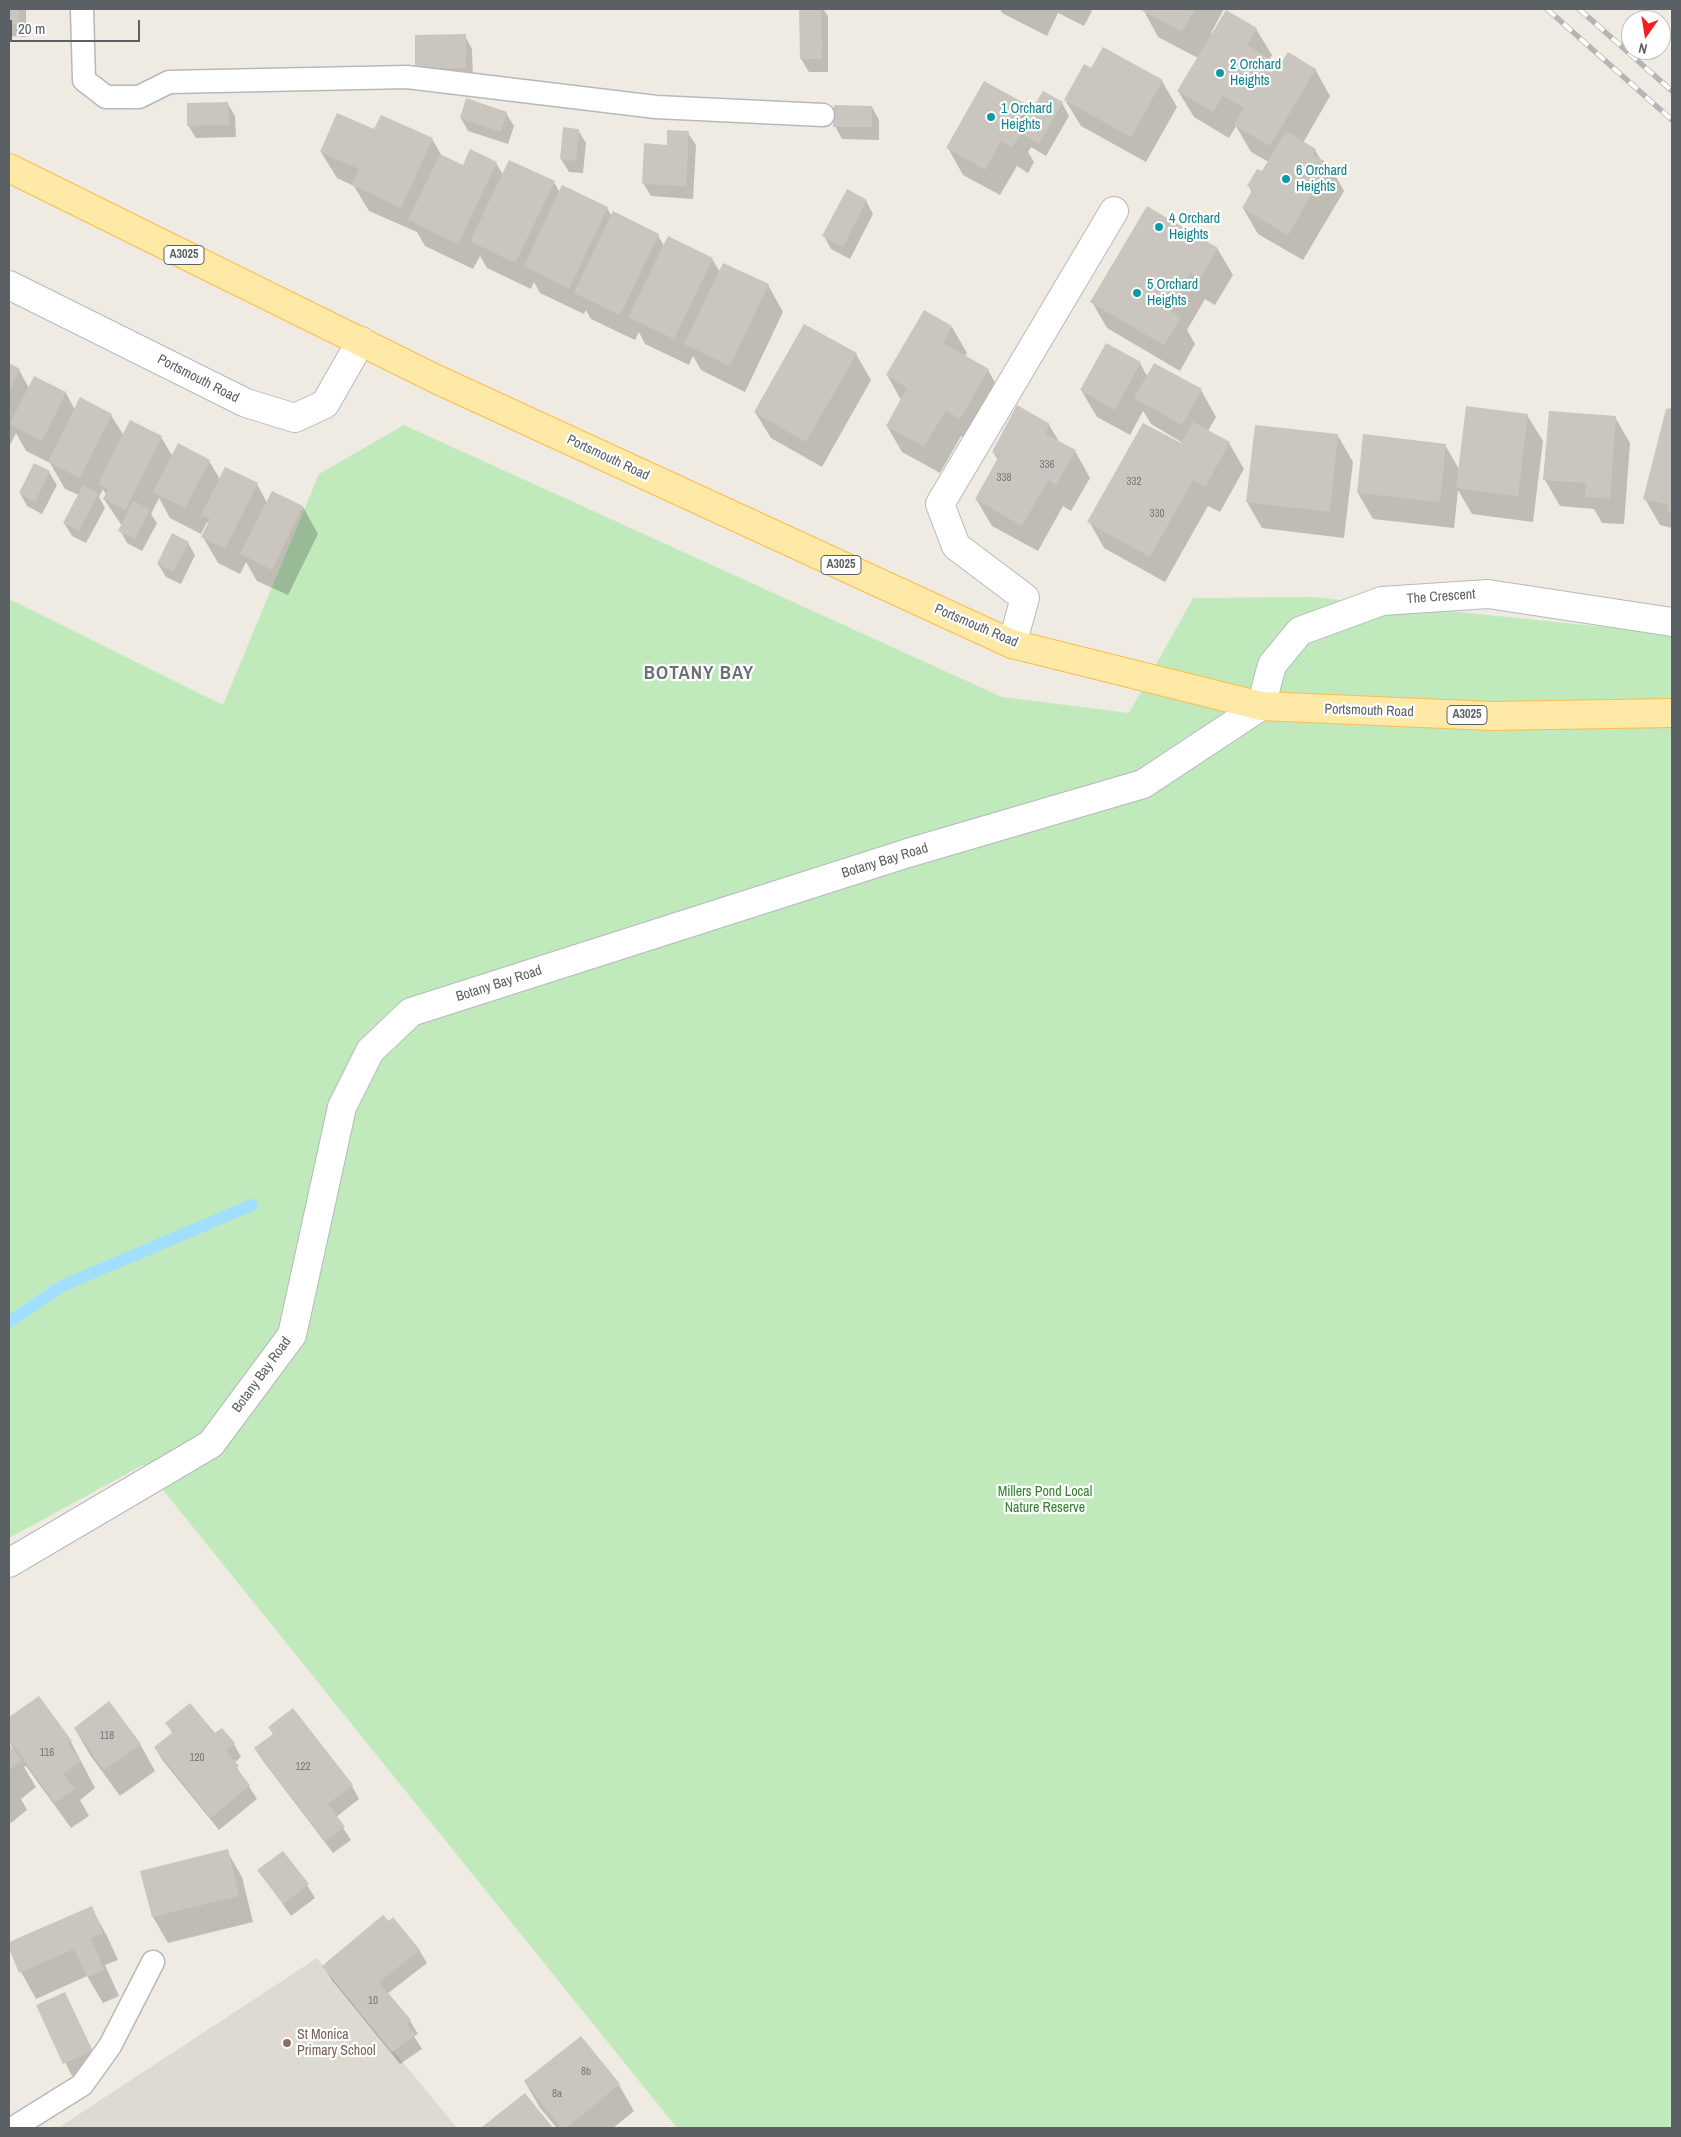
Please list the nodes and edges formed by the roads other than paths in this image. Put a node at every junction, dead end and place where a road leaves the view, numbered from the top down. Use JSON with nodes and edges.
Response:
{"nodes":[{"id":1,"x":82,"y":9,"type":"edge"},
{"id":2,"x":823,"y":115,"type":"dead end"},
{"id":3,"x":9,"y":168,"type":"edge"},
{"id":4,"x":1114,"y":211,"type":"dead end"},
{"id":5,"x":9,"y":284,"type":"edge"},
{"id":6,"x":361,"y":341,"type":"junction"},
{"id":7,"x":1672,"y":622,"type":"edge"},
{"id":8,"x":1012,"y":644,"type":"junction"},
{"id":9,"x":1261,"y":706,"type":"junction"},
{"id":10,"x":1672,"y":713,"type":"edge"},
{"id":11,"x":9,"y":1563,"type":"edge"},
{"id":12,"x":153,"y":1962,"type":"dead end"},
{"id":13,"x":13,"y":2128,"type":"edge"}],
"edges":[{"from":1,"to":2,"type":"lane"},
{"from":3,"to":6,"type":"main road","name":"Portsmouth Road","number":"A3025"},
{"from":4,"to":8,"type":"street"},
{"from":5,"to":6,"type":"street","name":"Portsmouth Road"},
{"from":6,"to":8,"type":"main road","name":"Portsmouth Road","number":"A3025"},
{"from":7,"to":9,"type":"street","name":"The Crescent"},
{"from":8,"to":9,"type":"main road","name":"Portsmouth Road","number":"A3025"},
{"from":9,"to":10,"type":"main road","name":"Portsmouth Road","number":"A3025"},
{"from":9,"to":11,"type":"street","name":"Botany Bay Road"},
{"from":12,"to":13,"type":"lane"}]}
